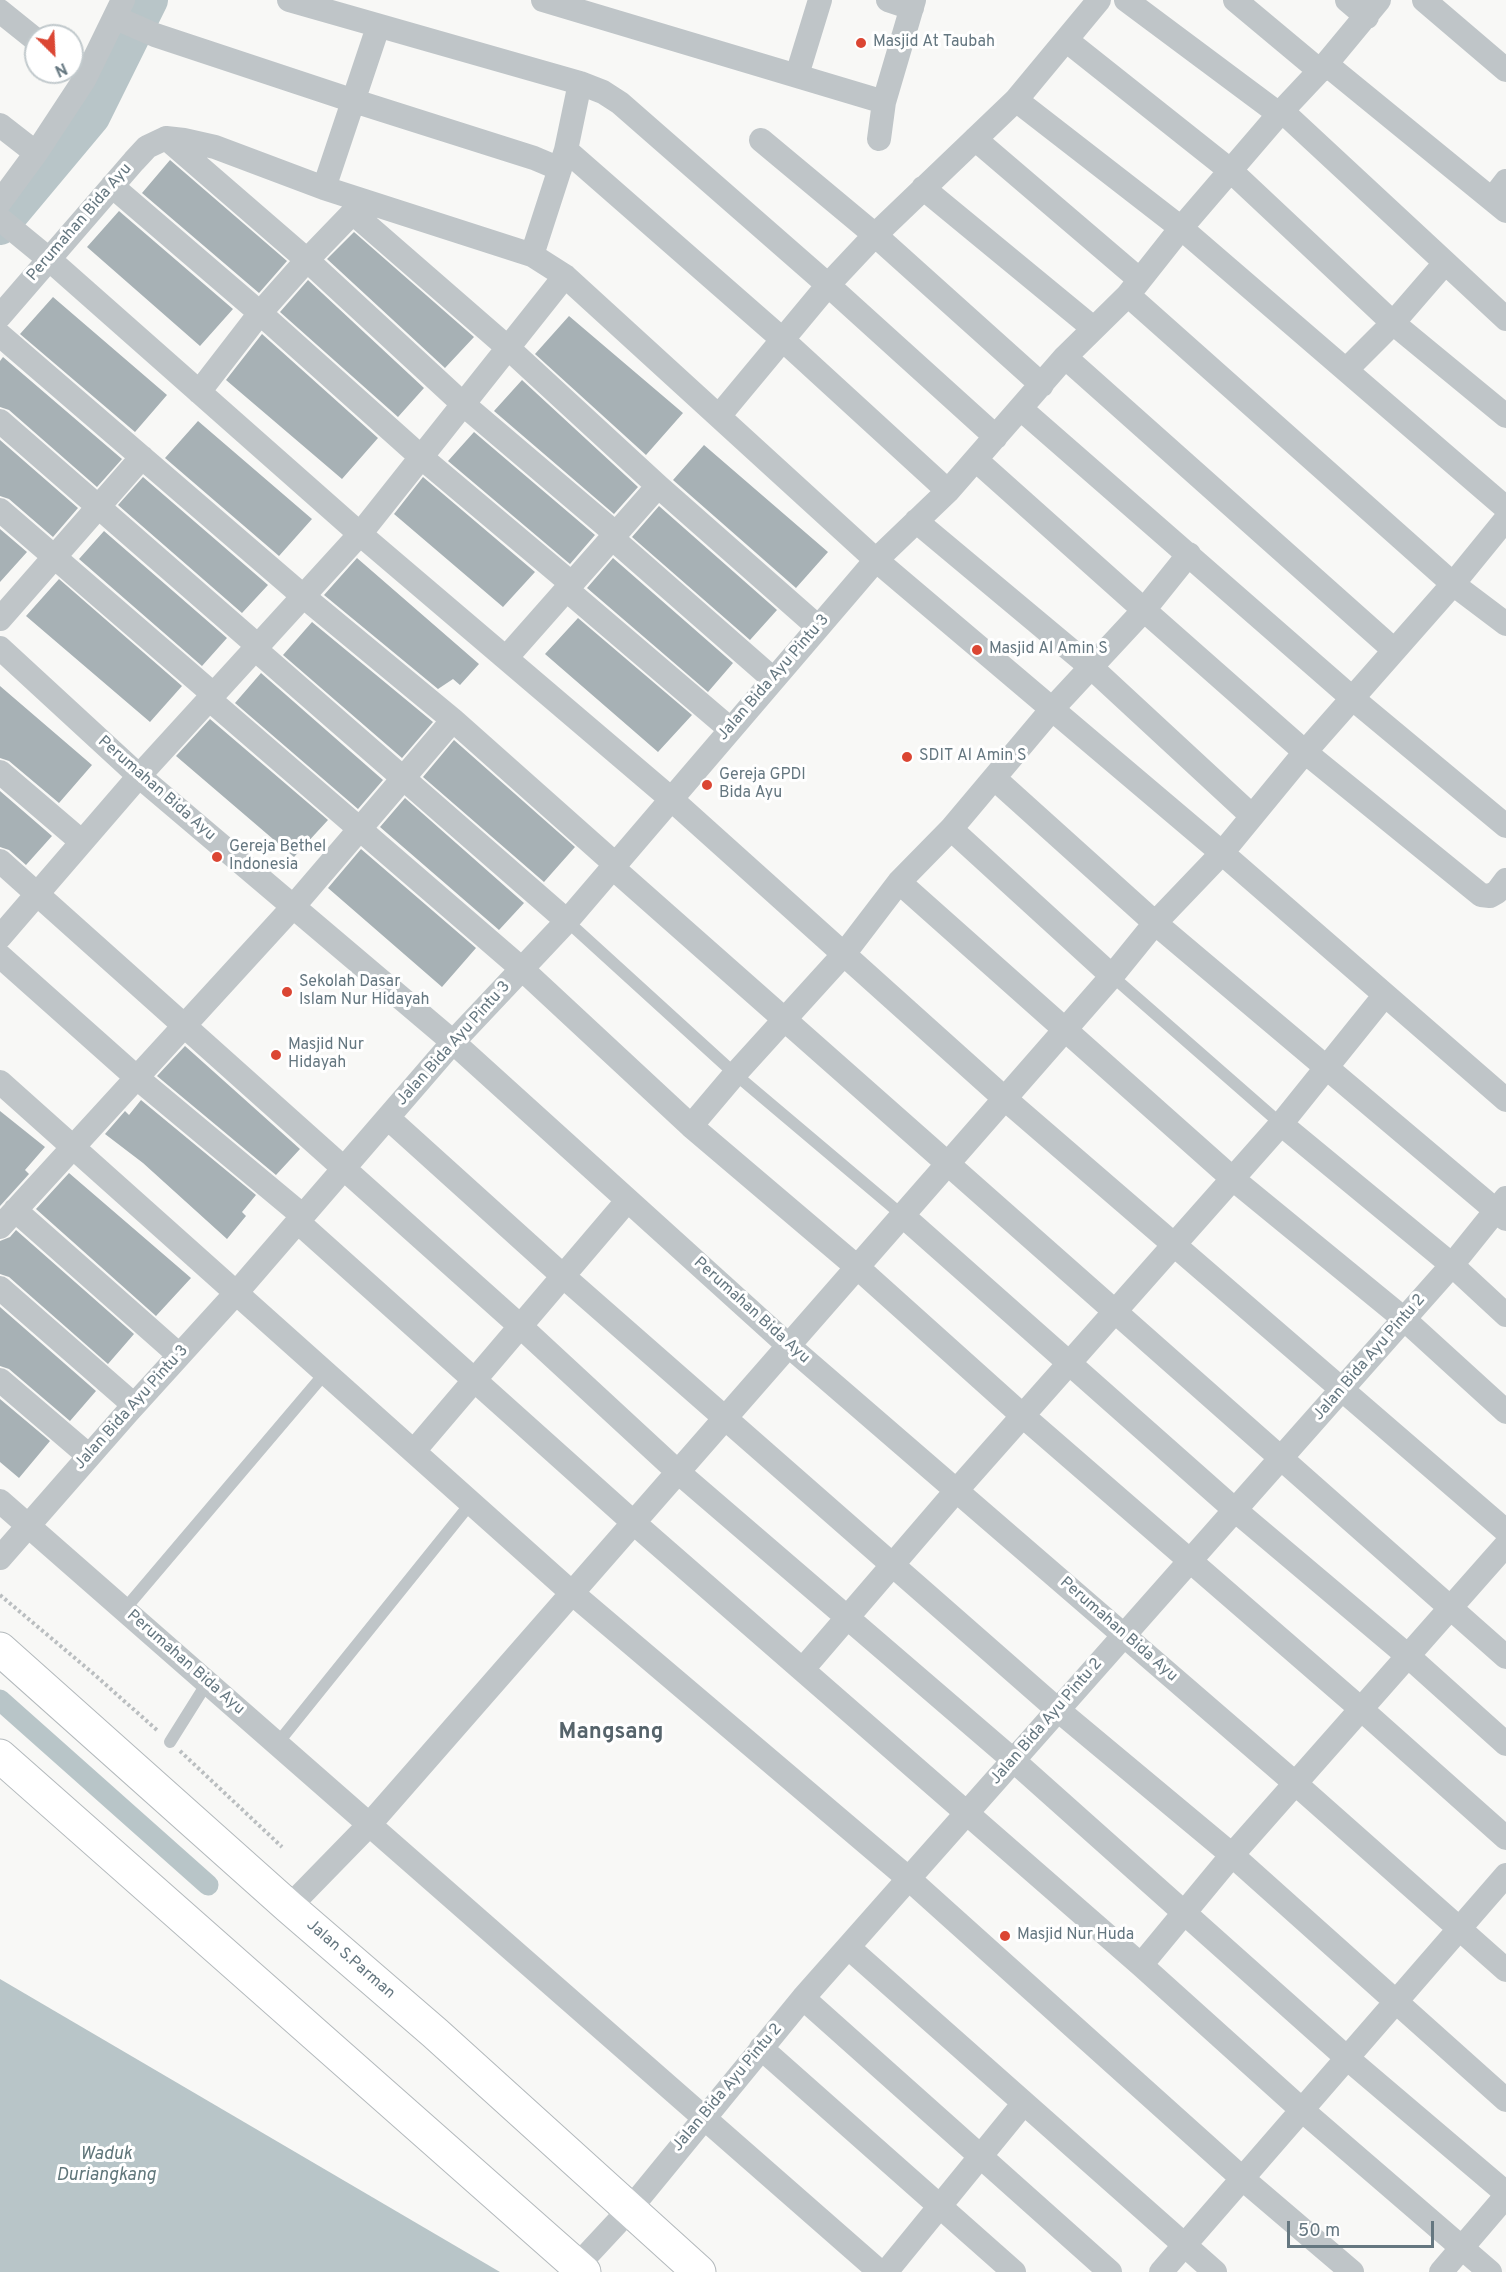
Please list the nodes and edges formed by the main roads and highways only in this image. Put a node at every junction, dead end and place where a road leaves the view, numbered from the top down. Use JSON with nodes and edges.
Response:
{"nodes":[{"id":1,"x":0,"y":1649,"type":"edge"},
{"id":2,"x":0,"y":1756,"type":"edge"},
{"id":3,"x":584,"y":2263,"type":"edge"},
{"id":4,"x":699,"y":2272,"type":"edge"}],
"edges":[{"from":1,"to":4,"type":"main road","name":"Jalan S.Parman"},
{"from":2,"to":3,"type":"main road"}]}
